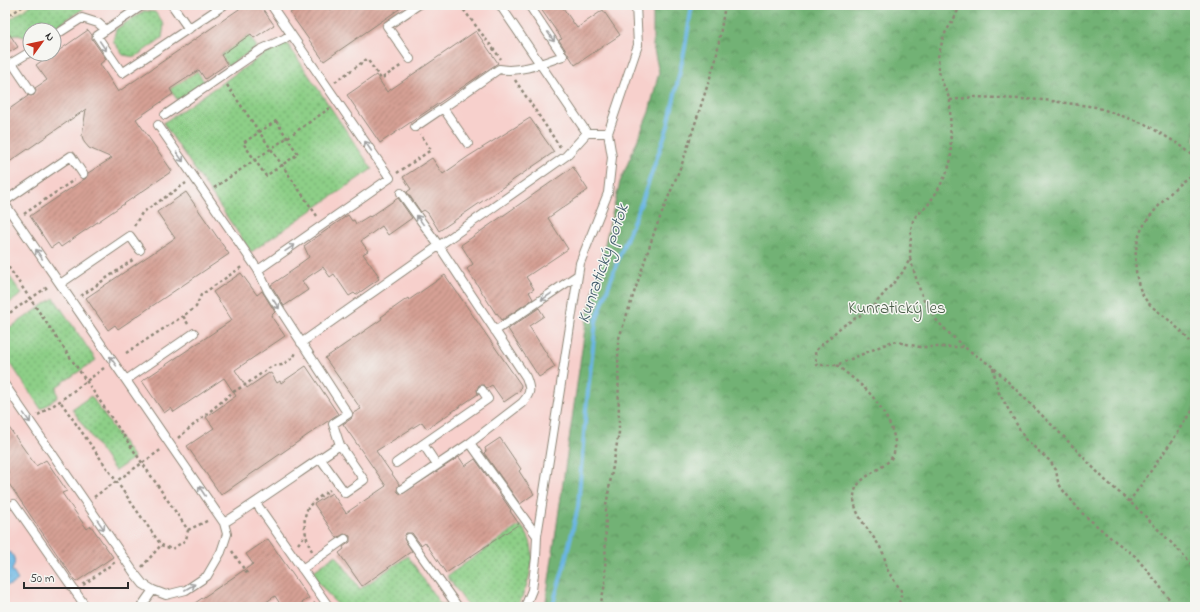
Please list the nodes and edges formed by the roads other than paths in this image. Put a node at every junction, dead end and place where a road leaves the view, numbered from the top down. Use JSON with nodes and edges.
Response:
{"nodes":[{"id":1,"x":142,"y":5,"type":"edge"},
{"id":2,"x":172,"y":5,"type":"edge"},
{"id":3,"x":224,"y":5,"type":"edge"},
{"id":4,"x":271,"y":5,"type":"edge"},
{"id":5,"x":418,"y":5,"type":"edge"},
{"id":6,"x":500,"y":5,"type":"edge"},
{"id":7,"x":529,"y":5,"type":"edge"},
{"id":8,"x":636,"y":5,"type":"edge"},
{"id":9,"x":189,"y":29,"type":"junction"},
{"id":10,"x":106,"y":30,"type":"junction"},
{"id":11,"x":62,"y":31,"type":"edge"},
{"id":12,"x":291,"y":34,"type":"junction"},
{"id":13,"x":22,"y":57,"type":"edge"},
{"id":14,"x":410,"y":60,"type":"road end"},
{"id":15,"x":540,"y":64,"type":"junction"},
{"id":16,"x":8,"y":65,"type":"edge"},
{"id":17,"x":31,"y":91,"type":"dead end"},
{"id":18,"x":444,"y":108,"type":"junction"},
{"id":19,"x":165,"y":115,"type":"dead end"},
{"id":20,"x":158,"y":125,"type":"dead end"},
{"id":21,"x":415,"y":127,"type":"road end"},
{"id":22,"x":588,"y":133,"type":"junction"},
{"id":23,"x":608,"y":133,"type":"junction"},
{"id":24,"x":468,"y":144,"type":"dead end"},
{"id":25,"x":84,"y":174,"type":"road end"},
{"id":26,"x":401,"y":193,"type":"dead end"},
{"id":27,"x":5,"y":202,"type":"edge"},
{"id":28,"x":439,"y":246,"type":"junction"},
{"id":29,"x":140,"y":250,"type":"road end"},
{"id":30,"x":258,"y":270,"type":"junction"},
{"id":31,"x":578,"y":275,"type":"junction"},
{"id":32,"x":60,"y":284,"type":"junction"},
{"id":33,"x":495,"y":331,"type":"junction"},
{"id":34,"x":194,"y":333,"type":"road end"},
{"id":35,"x":301,"y":343,"type":"junction"},
{"id":36,"x":126,"y":380,"type":"junction"},
{"id":37,"x":5,"y":385,"type":"edge"},
{"id":38,"x":482,"y":390,"type":"dead end"},
{"id":39,"x":470,"y":443,"type":"junction"},
{"id":40,"x":423,"y":444,"type":"junction"},
{"id":41,"x":340,"y":445,"type":"junction"},
{"id":42,"x":320,"y":458,"type":"junction"},
{"id":43,"x":396,"y":463,"type":"dead end"},
{"id":44,"x":438,"y":465,"type":"junction"},
{"id":45,"x":402,"y":489,"type":"dead end"},
{"id":46,"x":256,"y":502,"type":"junction"},
{"id":47,"x":14,"y":504,"type":"dead end"},
{"id":48,"x":224,"y":523,"type":"junction"},
{"id":49,"x":537,"y":536,"type":"junction"},
{"id":50,"x":409,"y":538,"type":"dead end"},
{"id":51,"x":345,"y":539,"type":"dead end"},
{"id":52,"x":302,"y":569,"type":"junction"},
{"id":53,"x":153,"y":590,"type":"junction"},
{"id":54,"x":86,"y":607,"type":"edge"},
{"id":55,"x":141,"y":607,"type":"edge"},
{"id":56,"x":329,"y":607,"type":"edge"},
{"id":57,"x":458,"y":607,"type":"edge"},
{"id":58,"x":525,"y":607,"type":"edge"}],
"edges":[{"from":1,"to":10,"type":"lane"},
{"from":2,"to":9,"type":"lane"},
{"from":3,"to":9,"type":"lane"},
{"from":4,"to":12,"type":"lane"},
{"from":5,"to":14,"type":"lane"},
{"from":6,"to":15,"type":"lane"},
{"from":7,"to":15,"type":"lane","one_way":true},
{"from":8,"to":23,"type":"lane"},
{"from":10,"to":9,"type":"lane","one_way":true},
{"from":10,"to":11,"type":"lane"},
{"from":12,"to":19,"type":"lane"},
{"from":30,"to":12,"type":"lane","one_way":true},
{"from":13,"to":16,"type":"lane"},
{"from":15,"to":18,"type":"lane"},
{"from":15,"to":22,"type":"lane"},
{"from":16,"to":17,"type":"lane"},
{"from":18,"to":21,"type":"lane"},
{"from":18,"to":24,"type":"lane"},
{"from":20,"to":30,"type":"lane","one_way":true},
{"from":22,"to":23,"type":"lane"},
{"from":22,"to":28,"type":"lane"},
{"from":23,"to":31,"type":"lane"},
{"from":25,"to":27,"type":"lane"},
{"from":28,"to":26,"type":"lane","one_way":true},
{"from":32,"to":27,"type":"lane","one_way":true},
{"from":28,"to":33,"type":"lane"},
{"from":28,"to":35,"type":"lane"},
{"from":29,"to":32,"type":"lane"},
{"from":30,"to":35,"type":"lane","one_way":true},
{"from":31,"to":33,"type":"lane","one_way":true},
{"from":31,"to":49,"type":"lane"},
{"from":36,"to":32,"type":"lane","one_way":true},
{"from":33,"to":39,"type":"lane"},
{"from":34,"to":36,"type":"lane"},
{"from":35,"to":41,"type":"lane"},
{"from":48,"to":36,"type":"lane","one_way":true},
{"from":37,"to":53,"type":"lane","one_way":true},
{"from":38,"to":40,"type":"lane"},
{"from":39,"to":44,"type":"lane"},
{"from":39,"to":49,"type":"lane"},
{"from":40,"to":43,"type":"lane"},
{"from":40,"to":44,"type":"lane"},
{"from":41,"to":42,"type":"lane"},
{"from":41,"to":42,"type":"lane"},
{"from":42,"to":46,"type":"lane"},
{"from":44,"to":45,"type":"lane"},
{"from":46,"to":48,"type":"lane"},
{"from":46,"to":52,"type":"lane"},
{"from":47,"to":54,"type":"lane"},
{"from":53,"to":48,"type":"lane","one_way":true},
{"from":49,"to":58,"type":"lane"},
{"from":50,"to":57,"type":"lane"},
{"from":51,"to":52,"type":"lane"},
{"from":52,"to":56,"type":"lane"},
{"from":53,"to":55,"type":"lane"}]}
